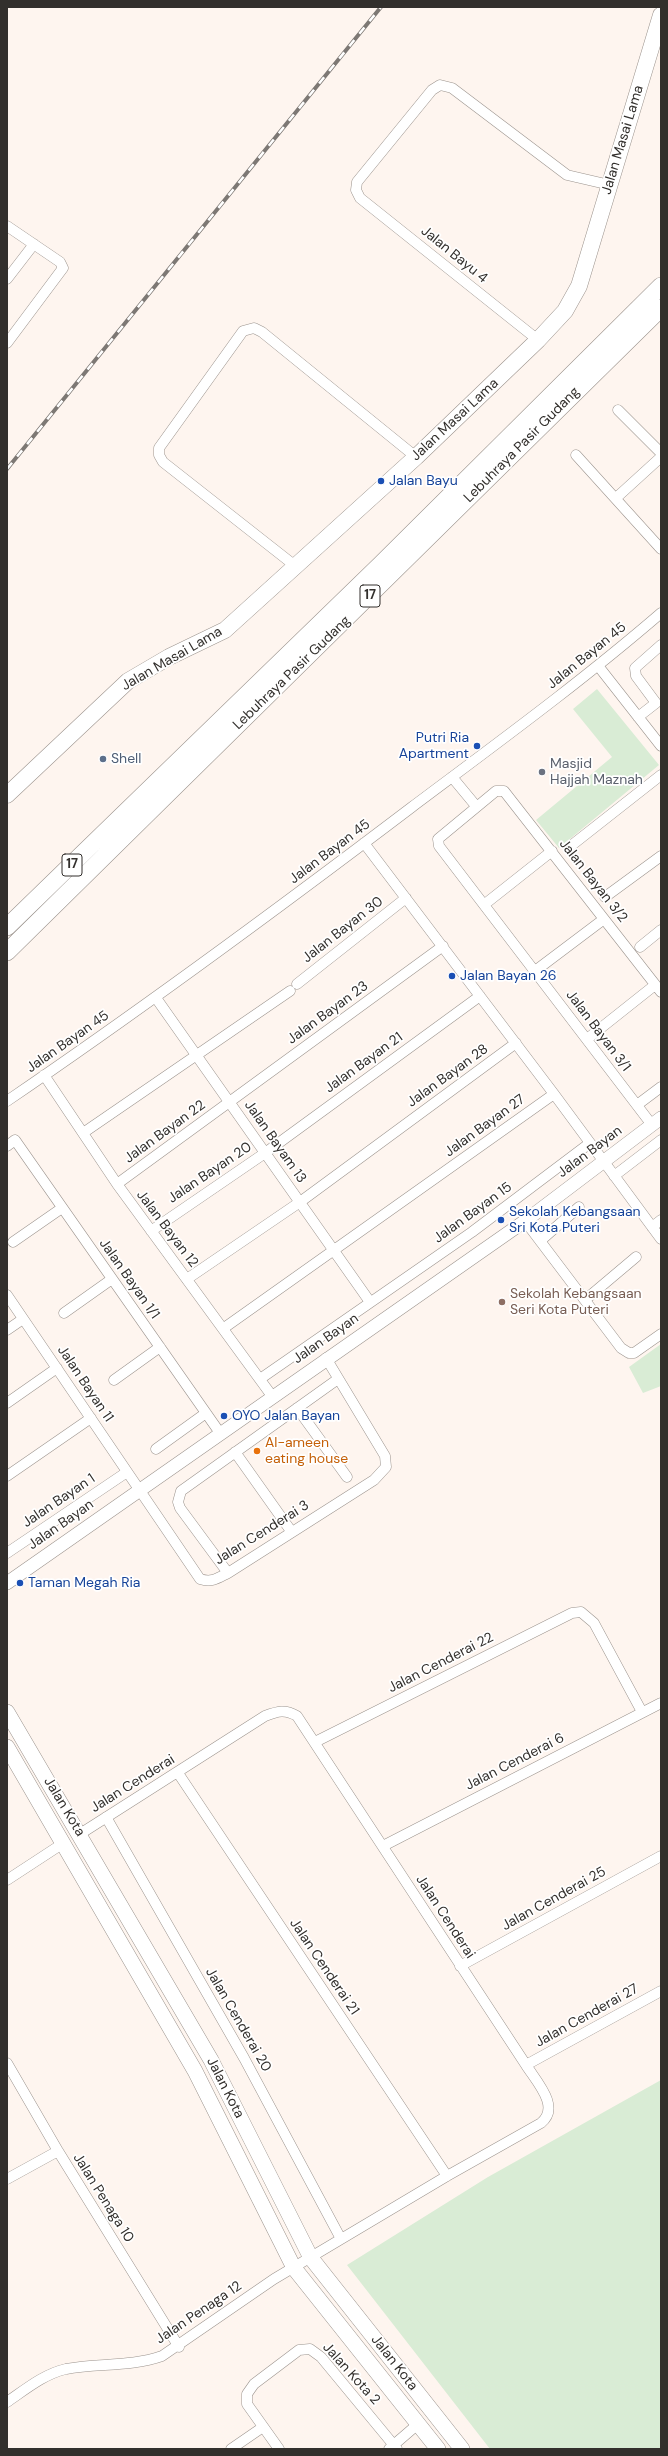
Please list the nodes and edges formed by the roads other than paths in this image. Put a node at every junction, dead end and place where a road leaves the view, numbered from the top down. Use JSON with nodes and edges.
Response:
{"nodes":[{"id":1,"x":661,"y":14,"type":"edge"},
{"id":2,"x":610,"y":185,"type":"junction"},
{"id":3,"x":7,"y":226,"type":"edge"},
{"id":4,"x":34,"y":244,"type":"junction"},
{"id":5,"x":7,"y":279,"type":"edge"},
{"id":6,"x":661,"y":286,"type":"edge"},
{"id":7,"x":661,"y":308,"type":"edge"},
{"id":8,"x":538,"y":340,"type":"junction"},
{"id":9,"x":7,"y":343,"type":"edge"},
{"id":10,"x":618,"y":410,"type":"dead end"},
{"id":11,"x":661,"y":453,"type":"edge"},
{"id":12,"x":576,"y":455,"type":"dead end"},
{"id":13,"x":416,"y":457,"type":"junction"},
{"id":14,"x":661,"y":457,"type":"edge"},
{"id":15,"x":616,"y":498,"type":"junction"},
{"id":16,"x":661,"y":549,"type":"edge"},
{"id":17,"x":294,"y":565,"type":"junction"},
{"id":18,"x":661,"y":613,"type":"edge"},
{"id":19,"x":661,"y":645,"type":"edge"},
{"id":20,"x":599,"y":667,"type":"junction"},
{"id":21,"x":638,"y":717,"type":"junction"},
{"id":22,"x":661,"y":746,"type":"edge"},
{"id":23,"x":661,"y":774,"type":"edge"},
{"id":24,"x":452,"y":777,"type":"junction"},
{"id":25,"x":7,"y":795,"type":"edge"},
{"id":26,"x":476,"y":806,"type":"junction"},
{"id":27,"x":364,"y":843,"type":"junction"},
{"id":28,"x":572,"y":845,"type":"dead end"},
{"id":29,"x":552,"y":851,"type":"junction"},
{"id":30,"x":661,"y":856,"type":"edge"},
{"id":31,"x":605,"y":897,"type":"dead end"},
{"id":32,"x":406,"y":898,"type":"junction"},
{"id":33,"x":485,"y":904,"type":"junction"},
{"id":34,"x":604,"y":919,"type":"junction"},
{"id":35,"x":7,"y":927,"type":"edge"},
{"id":36,"x":661,"y":930,"type":"edge"},
{"id":37,"x":28,"y":932,"type":"junction"},
{"id":38,"x":443,"y":946,"type":"junction"},
{"id":39,"x":640,"y":947,"type":"dead end"},
{"id":40,"x":7,"y":952,"type":"edge"},
{"id":41,"x":7,"y":961,"type":"edge"},
{"id":42,"x":535,"y":971,"type":"junction"},
{"id":43,"x":658,"y":989,"type":"edge"},
{"id":44,"x":480,"y":996,"type":"junction"},
{"id":45,"x":156,"y":998,"type":"junction"},
{"id":46,"x":587,"y":1039,"type":"junction"},
{"id":47,"x":516,"y":1043,"type":"junction"},
{"id":48,"x":196,"y":1055,"type":"junction"},
{"id":49,"x":44,"y":1075,"type":"junction"},
{"id":50,"x":661,"y":1087,"type":"edge"},
{"id":51,"x":554,"y":1094,"type":"junction"},
{"id":52,"x":7,"y":1101,"type":"edge"},
{"id":53,"x":230,"y":1102,"type":"junction"},
{"id":54,"x":637,"y":1105,"type":"junction"},
{"id":55,"x":657,"y":1122,"type":"edge"},
{"id":56,"x":83,"y":1133,"type":"junction"},
{"id":57,"x":661,"y":1140,"type":"edge"},
{"id":58,"x":11,"y":1143,"type":"edge"},
{"id":59,"x":590,"y":1144,"type":"junction"},
{"id":60,"x":265,"y":1153,"type":"junction"},
{"id":61,"x":603,"y":1163,"type":"junction"},
{"id":62,"x":614,"y":1176,"type":"junction"},
{"id":63,"x":117,"y":1184,"type":"junction"},
{"id":64,"x":300,"y":1202,"type":"junction"},
{"id":65,"x":579,"y":1207,"type":"dead end"},
{"id":66,"x":62,"y":1208,"type":"junction"},
{"id":67,"x":661,"y":1220,"type":"edge"},
{"id":68,"x":525,"y":1221,"type":"junction"},
{"id":69,"x":652,"y":1227,"type":"junction"},
{"id":70,"x":151,"y":1231,"type":"junction"},
{"id":71,"x":661,"y":1239,"type":"edge"},
{"id":72,"x":540,"y":1241,"type":"junction"},
{"id":73,"x":13,"y":1242,"type":"dead end"},
{"id":74,"x":334,"y":1251,"type":"junction"},
{"id":75,"x":636,"y":1257,"type":"dead end"},
{"id":76,"x":112,"y":1279,"type":"junction"},
{"id":77,"x":187,"y":1279,"type":"junction"},
{"id":78,"x":7,"y":1296,"type":"edge"},
{"id":79,"x":585,"y":1300,"type":"junction"},
{"id":80,"x":370,"y":1302,"type":"junction"},
{"id":81,"x":64,"y":1313,"type":"dead end"},
{"id":82,"x":23,"y":1319,"type":"junction"},
{"id":83,"x":224,"y":1328,"type":"junction"},
{"id":84,"x":7,"y":1330,"type":"edge"},
{"id":85,"x":661,"y":1334,"type":"edge"},
{"id":86,"x":160,"y":1347,"type":"junction"},
{"id":87,"x":326,"y":1358,"type":"junction"},
{"id":88,"x":57,"y":1368,"type":"junction"},
{"id":89,"x":260,"y":1379,"type":"junction"},
{"id":90,"x":338,"y":1379,"type":"junction"},
{"id":91,"x":114,"y":1380,"type":"dead end"},
{"id":92,"x":272,"y":1396,"type":"junction"},
{"id":93,"x":7,"y":1403,"type":"edge"},
{"id":94,"x":297,"y":1408,"type":"junction"},
{"id":95,"x":206,"y":1414,"type":"junction"},
{"id":96,"x":91,"y":1418,"type":"junction"},
{"id":97,"x":220,"y":1433,"type":"junction"},
{"id":98,"x":156,"y":1449,"type":"dead end"},
{"id":99,"x":235,"y":1452,"type":"junction"},
{"id":100,"x":127,"y":1472,"type":"junction"},
{"id":101,"x":7,"y":1476,"type":"edge"},
{"id":102,"x":347,"y":1477,"type":"dead end"},
{"id":103,"x":140,"y":1489,"type":"junction"},
{"id":104,"x":291,"y":1531,"type":"junction"},
{"id":105,"x":7,"y":1553,"type":"edge"},
{"id":106,"x":228,"y":1573,"type":"junction"},
{"id":107,"x":7,"y":1583,"type":"edge"},
{"id":108,"x":661,"y":1702,"type":"edge"},
{"id":109,"x":7,"y":1712,"type":"edge"},
{"id":110,"x":642,"y":1712,"type":"junction"},
{"id":111,"x":315,"y":1742,"type":"junction"},
{"id":112,"x":7,"y":1747,"type":"edge"},
{"id":113,"x":178,"y":1773,"type":"junction"},
{"id":114,"x":106,"y":1817,"type":"junction"},
{"id":115,"x":80,"y":1834,"type":"junction"},
{"id":116,"x":62,"y":1844,"type":"junction"},
{"id":117,"x":383,"y":1846,"type":"junction"},
{"id":118,"x":661,"y":1856,"type":"edge"},
{"id":119,"x":7,"y":1880,"type":"edge"},
{"id":120,"x":460,"y":1966,"type":"junction"},
{"id":121,"x":661,"y":1991,"type":"edge"},
{"id":122,"x":7,"y":2063,"type":"edge"},
{"id":123,"x":526,"y":2065,"type":"junction"},
{"id":124,"x":58,"y":2151,"type":"junction"},
{"id":125,"x":447,"y":2176,"type":"junction"},
{"id":126,"x":7,"y":2179,"type":"edge"},
{"id":127,"x":341,"y":2239,"type":"junction"},
{"id":128,"x":311,"y":2258,"type":"junction"},
{"id":129,"x":294,"y":2268,"type":"junction"},
{"id":130,"x":179,"y":2346,"type":"junction"},
{"id":131,"x":7,"y":2402,"type":"edge"},
{"id":132,"x":418,"y":2424,"type":"junction"},
{"id":133,"x":264,"y":2427,"type":"junction"},
{"id":134,"x":393,"y":2448,"type":"edge"},
{"id":135,"x":231,"y":2449,"type":"edge"},
{"id":136,"x":279,"y":2449,"type":"edge"},
{"id":137,"x":438,"y":2449,"type":"edge"},
{"id":138,"x":462,"y":2449,"type":"edge"}],
"edges":[{"from":1,"to":2,"type":"main road","name":"Jalan Masai Lama"},
{"from":2,"to":8,"type":"main road","name":"Jalan Masai Lama"},
{"from":2,"to":8,"type":"street","name":"Jalan Bayu 4"},
{"from":3,"to":4,"type":"street"},
{"from":4,"to":5,"type":"street"},
{"from":4,"to":9,"type":"street"},
{"from":6,"to":35,"type":"highway","name":"Lebuhraya Pasir Gudang","number":"17"},
{"from":7,"to":37,"type":"highway","name":"Lebuhraya Pasir Gudang","number":"17"},
{"from":8,"to":13,"type":"main road","name":"Jalan Masai Lama"},
{"from":10,"to":11,"type":"street"},
{"from":12,"to":15,"type":"street"},
{"from":13,"to":17,"type":"main road","name":"Jalan Masai Lama"},
{"from":13,"to":17,"type":"street"},
{"from":14,"to":15,"type":"street"},
{"from":15,"to":16,"type":"street"},
{"from":17,"to":25,"type":"main road","name":"Jalan Masai Lama"},
{"from":18,"to":20,"type":"street","name":"Jalan Bayan 45"},
{"from":19,"to":21,"type":"street"},
{"from":20,"to":21,"type":"street"},
{"from":20,"to":24,"type":"street","name":"Jalan Bayan 45"},
{"from":21,"to":22,"type":"street"},
{"from":23,"to":28,"type":"street"},
{"from":24,"to":26,"type":"street"},
{"from":24,"to":27,"type":"street","name":"Jalan Bayan 45"},
{"from":26,"to":29,"type":"street","name":"Jalan Bayan 3/2"},
{"from":26,"to":33,"type":"street","name":"Jalan Bayan 3/1"},
{"from":27,"to":32,"type":"street"},
{"from":27,"to":45,"type":"street","name":"Jalan Bayan 45"},
{"from":29,"to":33,"type":"street"},
{"from":29,"to":34,"type":"street","name":"Jalan Bayan 3/2"},
{"from":30,"to":31,"type":"street"},
{"from":32,"to":38,"type":"street"},
{"from":32,"to":48,"type":"street","name":"Jalan Bayan 30"},
{"from":33,"to":42,"type":"street","name":"Jalan Bayan 3/1"},
{"from":34,"to":42,"type":"street"},
{"from":34,"to":43,"type":"street","name":"Jalan Bayan 3/2"},
{"from":36,"to":39,"type":"street"},
{"from":37,"to":40,"type":"highway","name":"Lebuhraya Pasir Gudang","number":"17"},
{"from":37,"to":41,"type":"highway"},
{"from":38,"to":44,"type":"street"},
{"from":38,"to":53,"type":"street","name":"Jalan Bayan 23"},
{"from":42,"to":46,"type":"street","name":"Jalan Bayan 3/1"},
{"from":43,"to":46,"type":"street"},
{"from":44,"to":47,"type":"street"},
{"from":44,"to":60,"type":"street","name":"Jalan Bayan 21"},
{"from":45,"to":48,"type":"street","name":"Jalan Bayam 13"},
{"from":45,"to":49,"type":"street","name":"Jalan Bayan 45"},
{"from":46,"to":54,"type":"street","name":"Jalan Bayan 3/1"},
{"from":47,"to":51,"type":"street"},
{"from":47,"to":64,"type":"street","name":"Jalan Bayan 28"},
{"from":48,"to":53,"type":"street","name":"Jalan Bayam 13"},
{"from":48,"to":56,"type":"street","name":"Jalan Bayan 30"},
{"from":49,"to":52,"type":"street","name":"Jalan Bayan 45"},
{"from":49,"to":56,"type":"street","name":"Jalan Bayan 12"},
{"from":50,"to":54,"type":"street"},
{"from":51,"to":59,"type":"street"},
{"from":51,"to":74,"type":"street","name":"Jalan Bayan 27"},
{"from":53,"to":60,"type":"street","name":"Jalan Bayam 13"},
{"from":53,"to":63,"type":"street","name":"Jalan Bayan 22"},
{"from":54,"to":55,"type":"street","name":"Jalan Bayan 3/1"},
{"from":55,"to":61,"type":"street","name":"Jalan Bayan"},
{"from":56,"to":63,"type":"street","name":"Jalan Bayan 12"},
{"from":57,"to":62,"type":"street"},
{"from":58,"to":66,"type":"street","name":"Jalan Bayan 1/1"},
{"from":59,"to":61,"type":"street"},
{"from":59,"to":80,"type":"street","name":"Jalan Bayan 15"},
{"from":60,"to":64,"type":"street","name":"Jalan Bayam 13"},
{"from":60,"to":70,"type":"street","name":"Jalan Bayan 20"},
{"from":61,"to":62,"type":"street"},
{"from":61,"to":68,"type":"street","name":"Jalan Bayan"},
{"from":62,"to":69,"type":"street"},
{"from":63,"to":70,"type":"street","name":"Jalan Bayan 12"},
{"from":64,"to":74,"type":"street","name":"Jalan Bayam 13"},
{"from":64,"to":77,"type":"street","name":"Jalan Bayan 28"},
{"from":65,"to":72,"type":"street"},
{"from":66,"to":73,"type":"street"},
{"from":66,"to":76,"type":"street","name":"Jalan Bayan 1/1"},
{"from":67,"to":69,"type":"street"},
{"from":68,"to":72,"type":"street"},
{"from":68,"to":87,"type":"street","name":"Jalan Bayan"},
{"from":69,"to":71,"type":"street"},
{"from":70,"to":77,"type":"street","name":"Jalan Bayan 12"},
{"from":72,"to":79,"type":"street"},
{"from":74,"to":80,"type":"street","name":"Jalan Bayam 13"},
{"from":74,"to":83,"type":"street","name":"Jalan Bayan 27"},
{"from":75,"to":79,"type":"street"},
{"from":76,"to":81,"type":"street"},
{"from":76,"to":86,"type":"street","name":"Jalan Bayan 1/1"},
{"from":77,"to":83,"type":"street","name":"Jalan Bayan 12"},
{"from":78,"to":82,"type":"street","name":"Jalan Bayan 11"},
{"from":79,"to":85,"type":"street"},
{"from":80,"to":89,"type":"street","name":"Jalan Bayan 15"},
{"from":82,"to":84,"type":"street"},
{"from":82,"to":88,"type":"street","name":"Jalan Bayan 11"},
{"from":83,"to":89,"type":"street","name":"Jalan Bayan 12"},
{"from":86,"to":91,"type":"street"},
{"from":86,"to":95,"type":"street","name":"Jalan Bayan 1/1"},
{"from":87,"to":90,"type":"street"},
{"from":87,"to":92,"type":"street","name":"Jalan Bayan"},
{"from":88,"to":93,"type":"street"},
{"from":88,"to":96,"type":"street","name":"Jalan Bayan 11"},
{"from":89,"to":92,"type":"street","name":"Jalan Bayan 12"},
{"from":90,"to":94,"type":"street"},
{"from":90,"to":104,"type":"street","name":"Jalan Cenderai 3"},
{"from":92,"to":97,"type":"street","name":"Jalan Bayan"},
{"from":94,"to":99,"type":"street"},
{"from":94,"to":102,"type":"street"},
{"from":95,"to":97,"type":"street","name":"Jalan Bayan 1/1"},
{"from":95,"to":98,"type":"street"},
{"from":96,"to":100,"type":"street","name":"Jalan Bayan 11"},
{"from":96,"to":101,"type":"street"},
{"from":97,"to":103,"type":"street","name":"Jalan Bayan"},
{"from":99,"to":104,"type":"street"},
{"from":99,"to":106,"type":"street"},
{"from":100,"to":103,"type":"street","name":"Jalan Bayan 11"},
{"from":100,"to":105,"type":"street","name":"Jalan Bayan 1"},
{"from":103,"to":106,"type":"street","name":"Jalan Cenderai 3"},
{"from":103,"to":107,"type":"street","name":"Jalan Bayan"},
{"from":104,"to":106,"type":"street","name":"Jalan Cenderai 3"},
{"from":108,"to":110,"type":"street","name":"Jalan Cenderai 6"},
{"from":109,"to":115,"type":"main road","name":"Jalan Kota"},
{"from":110,"to":111,"type":"street","name":"Jalan Cenderai 22"},
{"from":110,"to":117,"type":"street","name":"Jalan Cenderai 6"},
{"from":111,"to":113,"type":"street","name":"Jalan Cenderai"},
{"from":111,"to":117,"type":"street","name":"Jalan Cenderai"},
{"from":112,"to":116,"type":"main road","name":"Jalan Kota"},
{"from":113,"to":114,"type":"street","name":"Jalan Cenderai"},
{"from":113,"to":125,"type":"street","name":"Jalan Cenderai 21"},
{"from":114,"to":115,"type":"street","name":"Jalan Cenderai"},
{"from":114,"to":127,"type":"street","name":"Jalan Cenderai 20"},
{"from":115,"to":128,"type":"main road","name":"Jalan Kota"},
{"from":116,"to":119,"type":"street"},
{"from":116,"to":129,"type":"main road","name":"Jalan Kota"},
{"from":117,"to":120,"type":"street","name":"Jalan Cenderai"},
{"from":118,"to":120,"type":"street","name":"Jalan Cenderai 25"},
{"from":120,"to":123,"type":"street","name":"Jalan Cenderai"},
{"from":121,"to":123,"type":"street","name":"Jalan Cenderai 27"},
{"from":122,"to":124,"type":"street","name":"Jalan Penaga 10"},
{"from":123,"to":125,"type":"street","name":"Jalan Cenderai"},
{"from":124,"to":126,"type":"street"},
{"from":124,"to":130,"type":"street","name":"Jalan Penaga 10"},
{"from":125,"to":127,"type":"street","name":"Jalan Cenderai"},
{"from":127,"to":128,"type":"street","name":"Jalan Cenderai"},
{"from":128,"to":129,"type":"street","name":"Jalan Penaga 12"},
{"from":128,"to":138,"type":"main road","name":"Jalan Kota"},
{"from":129,"to":130,"type":"street","name":"Jalan Penaga 12"},
{"from":129,"to":132,"type":"main road","name":"Jalan Kota"},
{"from":130,"to":131,"type":"street","name":"Jalan Penaga 12"},
{"from":132,"to":134,"type":"street"},
{"from":132,"to":137,"type":"main road","name":"Jalan Kota"},
{"from":133,"to":134,"type":"street","name":"Jalan Kota 2"},
{"from":133,"to":135,"type":"street"},
{"from":133,"to":136,"type":"street"}]}
